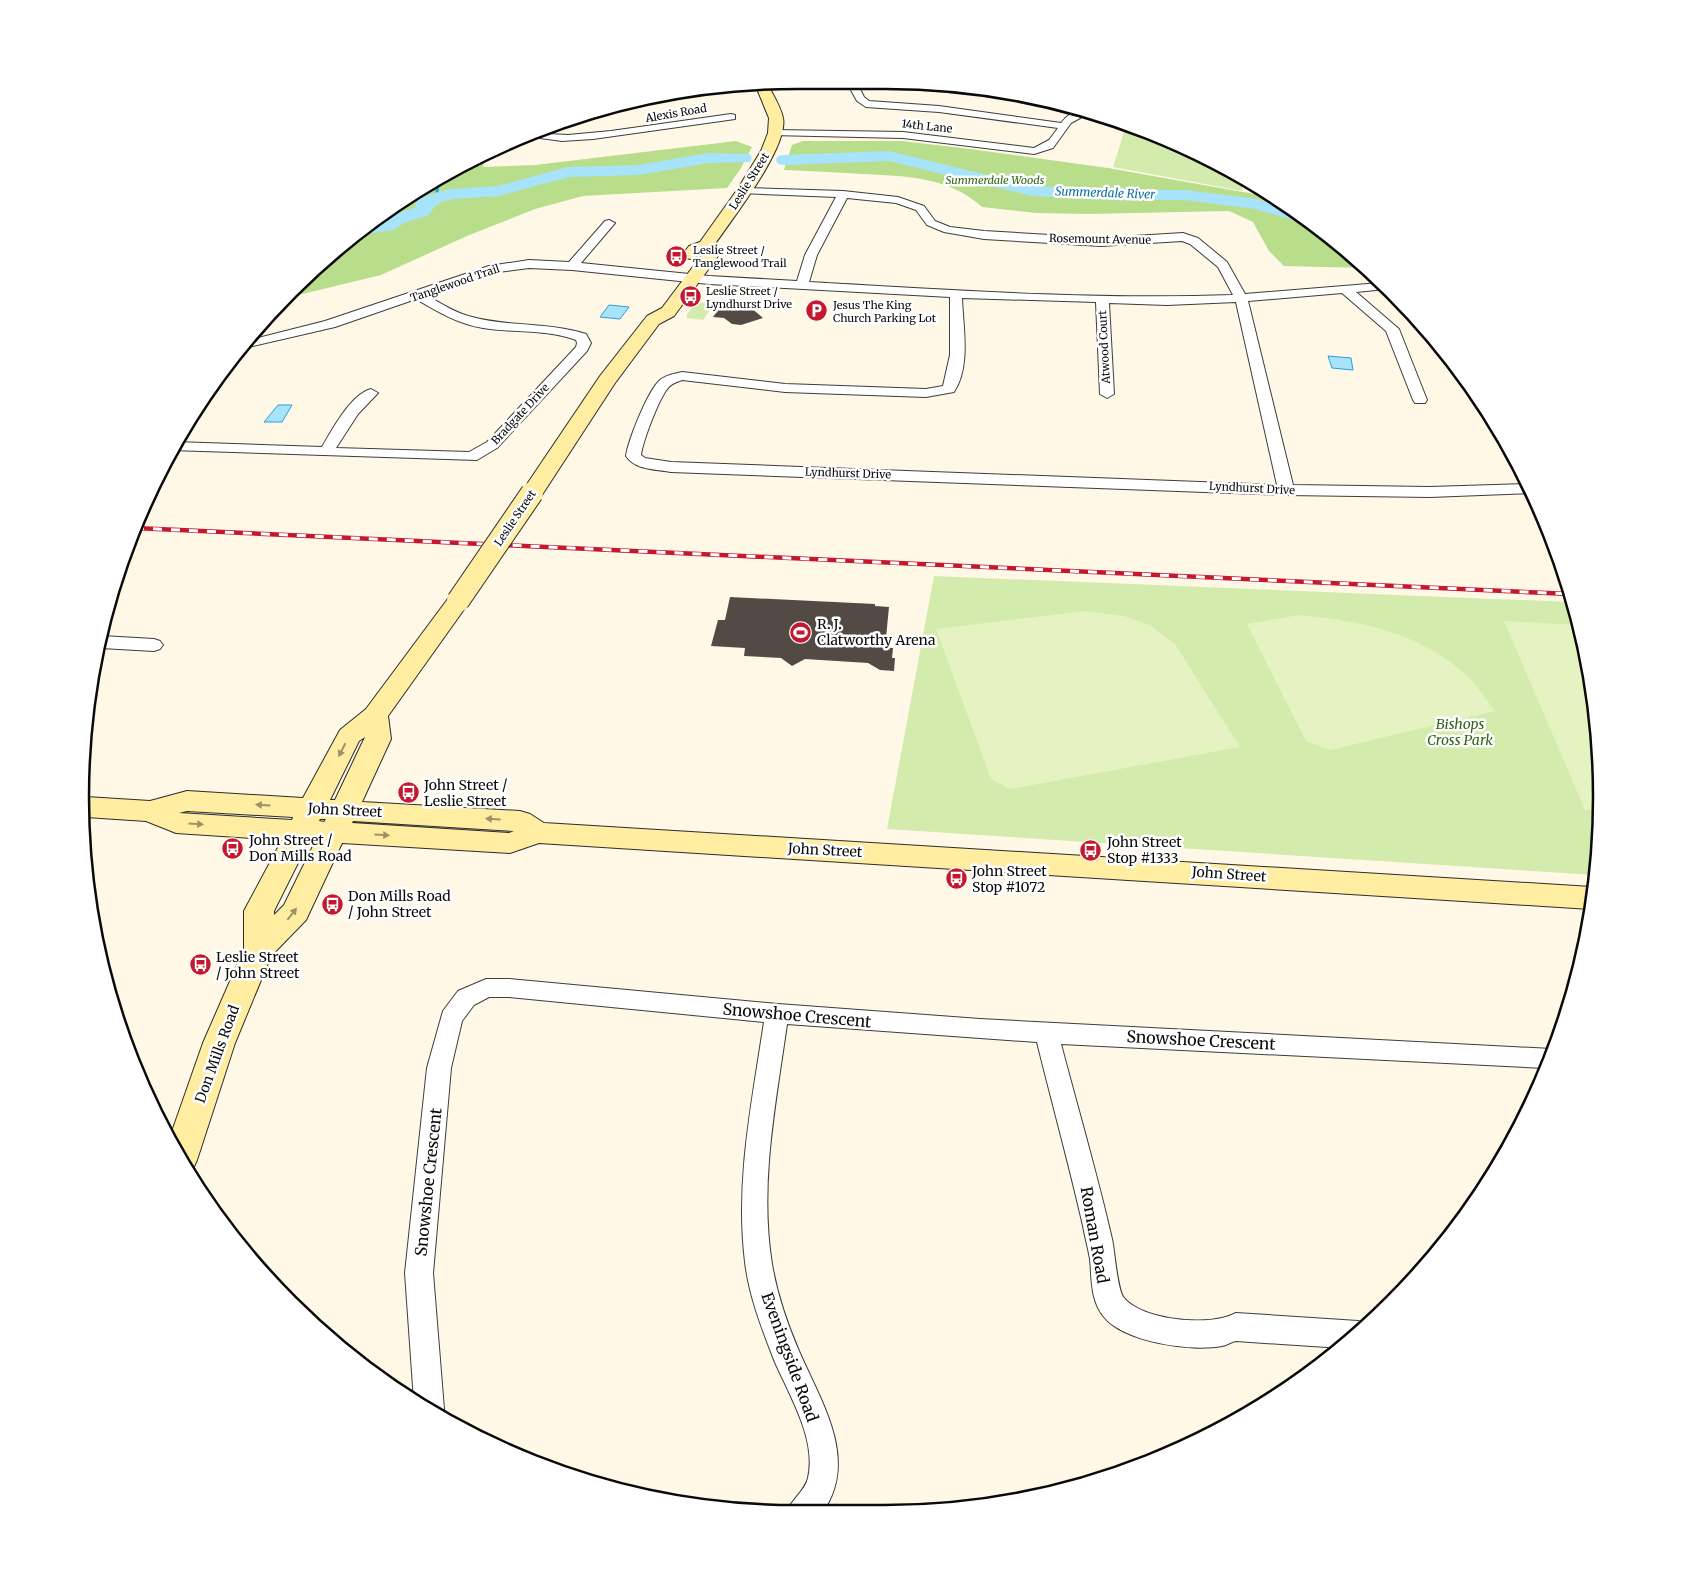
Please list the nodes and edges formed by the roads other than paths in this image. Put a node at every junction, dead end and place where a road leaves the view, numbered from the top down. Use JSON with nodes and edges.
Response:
{"nodes":[{"id":1,"x":855,"y":89,"type":"edge"},
{"id":2,"x":764,"y":90,"type":"edge"},
{"id":3,"x":1079,"y":116,"type":"edge"},
{"id":4,"x":731,"y":117,"type":"dead end"},
{"id":5,"x":1064,"y":126,"type":"junction"},
{"id":6,"x":775,"y":133,"type":"junction"},
{"id":7,"x":544,"y":136,"type":"edge"},
{"id":8,"x":744,"y":191,"type":"junction"},
{"id":9,"x":843,"y":194,"type":"junction"},
{"id":10,"x":608,"y":223,"type":"dead end"},
{"id":11,"x":706,"y":245,"type":"junction"},
{"id":12,"x":572,"y":266,"type":"junction"},
{"id":13,"x":674,"y":276,"type":"junction"},
{"id":14,"x":692,"y":278,"type":"junction"},
{"id":15,"x":802,"y":285,"type":"junction"},
{"id":16,"x":1375,"y":286,"type":"edge"},
{"id":17,"x":1343,"y":288,"type":"junction"},
{"id":18,"x":956,"y":294,"type":"junction"},
{"id":19,"x":418,"y":295,"type":"junction"},
{"id":20,"x":1241,"y":298,"type":"junction"},
{"id":21,"x":1102,"y":300,"type":"junction"},
{"id":22,"x":656,"y":306,"type":"junction"},
{"id":23,"x":254,"y":344,"type":"edge"},
{"id":24,"x":371,"y":393,"type":"dead end"},
{"id":25,"x":1107,"y":394,"type":"dead end"},
{"id":26,"x":1420,"y":400,"type":"dead end"},
{"id":27,"x":182,"y":446,"type":"edge"},
{"id":28,"x":326,"y":452,"type":"junction"},
{"id":29,"x":1522,"y":489,"type":"edge"},
{"id":30,"x":1286,"y":490,"type":"junction"},
{"id":31,"x":106,"y":642,"type":"edge"},
{"id":32,"x":154,"y":645,"type":"dead end"},
{"id":33,"x":375,"y":715,"type":"junction"},
{"id":34,"x":89,"y":807,"type":"edge"},
{"id":35,"x":306,"y":819,"type":"junction"},
{"id":36,"x":338,"y":821,"type":"junction"},
{"id":37,"x":1586,"y":898,"type":"edge"},
{"id":38,"x":259,"y":949,"type":"junction"},
{"id":39,"x":777,"y":1014,"type":"junction"},
{"id":40,"x":1046,"y":1033,"type":"junction"},
{"id":41,"x":1543,"y":1058,"type":"edge"},
{"id":42,"x":183,"y":1150,"type":"edge"},
{"id":43,"x":1346,"y":1334,"type":"edge"},
{"id":44,"x":428,"y":1401,"type":"edge"},
{"id":45,"x":808,"y":1505,"type":"edge"}],
"edges":[{"from":1,"to":5,"type":"street"},
{"from":2,"to":6,"type":"main road","name":"Leslie Street"},
{"from":3,"to":5,"type":"street"},
{"from":4,"to":7,"type":"street","name":"Alexis Road"},
{"from":5,"to":6,"type":"street","name":"14th Lane"},
{"from":6,"to":8,"type":"main road","name":"Leslie Street"},
{"from":8,"to":9,"type":"street","name":"Rosemount Avenue"},
{"from":8,"to":11,"type":"main road","name":"Leslie Street"},
{"from":9,"to":15,"type":"street"},
{"from":9,"to":20,"type":"street","name":"Rosemount Avenue"},
{"from":10,"to":12,"type":"street"},
{"from":11,"to":13,"type":"main road","name":"Leslie Street"},
{"from":11,"to":14,"type":"main road","name":"Leslie Street"},
{"from":12,"to":13,"type":"street","name":"Tanglewood Trail"},
{"from":12,"to":19,"type":"street","name":"Tanglewood Trail"},
{"from":13,"to":14,"type":"street","name":"Tanglewood Trail"},
{"from":13,"to":22,"type":"main road","name":"Leslie Street"},
{"from":14,"to":15,"type":"street"},
{"from":14,"to":22,"type":"main road","name":"Leslie Street"},
{"from":15,"to":18,"type":"street"},
{"from":16,"to":17,"type":"street"},
{"from":17,"to":20,"type":"street"},
{"from":17,"to":26,"type":"street"},
{"from":18,"to":21,"type":"street"},
{"from":18,"to":30,"type":"street","name":"Lyndhurst Drive"},
{"from":19,"to":23,"type":"street","name":"Tanglewood Trail"},
{"from":19,"to":28,"type":"street","name":"Bradgate Drive"},
{"from":20,"to":21,"type":"street"},
{"from":20,"to":30,"type":"street","name":"Rosemount Avenue"},
{"from":21,"to":25,"type":"street","name":"Atwood Court"},
{"from":22,"to":33,"type":"main road","name":"Leslie Street","bridge":true},
{"from":24,"to":28,"type":"street"},
{"from":27,"to":28,"type":"street","name":"Bradgate Drive"},
{"from":29,"to":30,"type":"street","name":"Lyndhurst Drive"},
{"from":31,"to":32,"type":"street"},
{"from":33,"to":35,"type":"main road","name":"Leslie Street","one_way":true},
{"from":33,"to":36,"type":"main road"},
{"from":34,"to":35,"type":"main road","name":"John Street"},
{"from":35,"to":36,"type":"main road","name":"John Street"},
{"from":35,"to":38,"type":"main road","name":"Don Mills Road"},
{"from":36,"to":37,"type":"main road","name":"John Street"},
{"from":38,"to":36,"type":"main road","name":"Don Mills Road","one_way":true},
{"from":38,"to":42,"type":"main road","name":"Don Mills Road"},
{"from":39,"to":40,"type":"street","name":"Snowshoe Crescent"},
{"from":39,"to":44,"type":"street","name":"Snowshoe Crescent"},
{"from":39,"to":45,"type":"street","name":"Eveningside Road"},
{"from":40,"to":41,"type":"street","name":"Snowshoe Crescent"},
{"from":40,"to":43,"type":"street","name":"Roman Road"}]}
